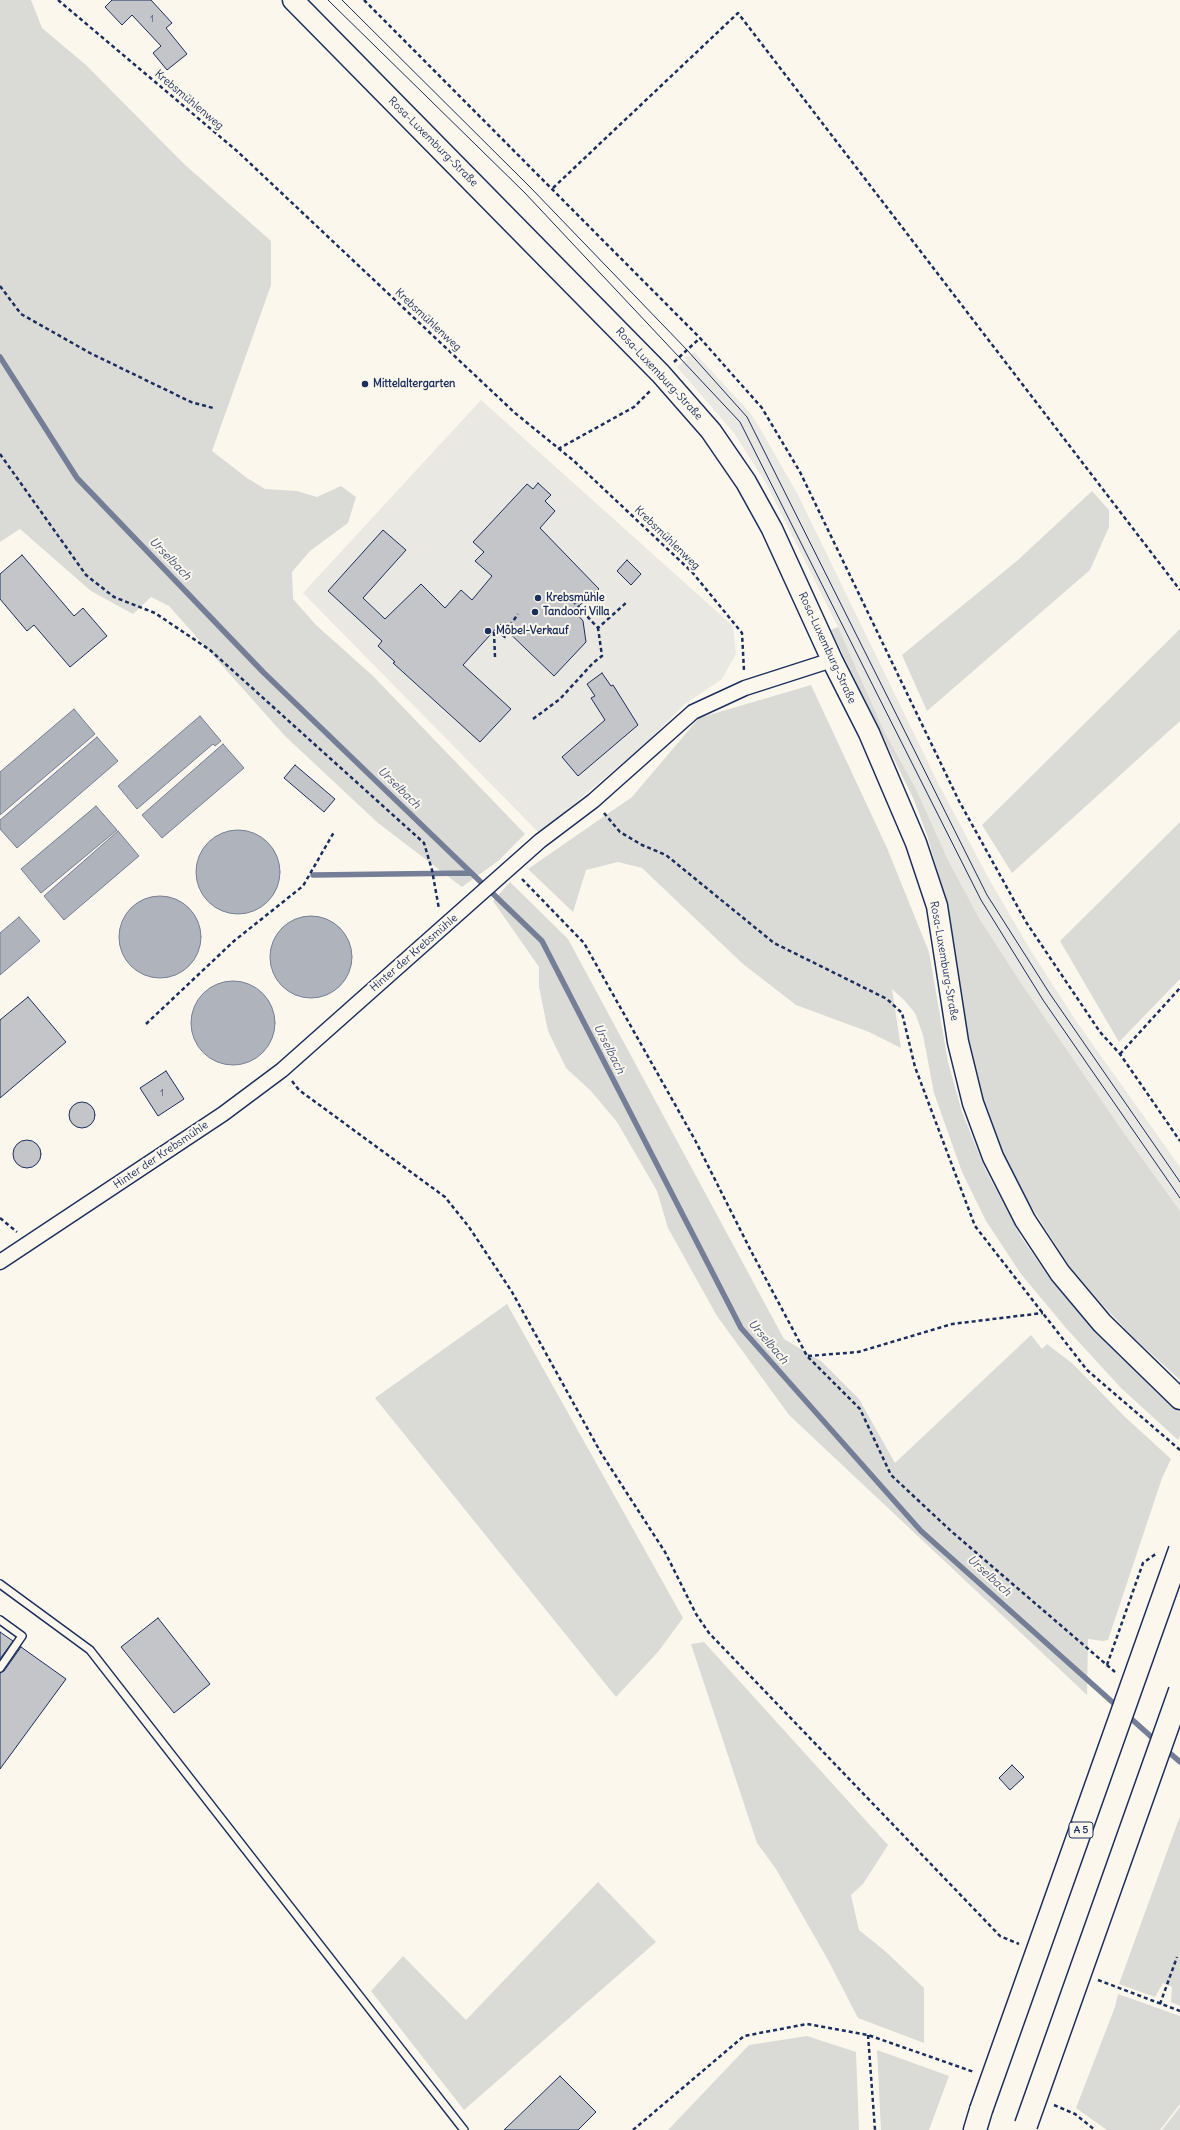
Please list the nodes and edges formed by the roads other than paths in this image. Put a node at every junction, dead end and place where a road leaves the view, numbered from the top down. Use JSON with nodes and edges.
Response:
{"nodes":[{"id":1,"x":293,"y":0,"type":"edge"},
{"id":2,"x":832,"y":660,"type":"junction"},
{"id":3,"x":0,"y":1262,"type":"edge"},
{"id":4,"x":1180,"y":1398,"type":"edge"},
{"id":5,"x":1171,"y":1550,"type":"edge"},
{"id":6,"x":0,"y":1584,"type":"edge"},
{"id":7,"x":0,"y":1620,"type":"edge"},
{"id":8,"x":0,"y":1668,"type":"edge"},
{"id":9,"x":1180,"y":1692,"type":"edge"},
{"id":10,"x":1025,"y":2128,"type":"edge"},
{"id":11,"x":464,"y":2130,"type":"edge"},
{"id":12,"x":974,"y":2130,"type":"edge"}],
"edges":[{"from":1,"to":2,"type":"main road","name":"Rosa-Luxemburg-Straße"},
{"from":2,"to":3,"type":"street","name":"Hinter der Krebsmühle"},
{"from":2,"to":4,"type":"main road","name":"Rosa-Luxemburg-Straße"},
{"from":5,"to":12,"type":"highway","number":"A 5","bridge":true},
{"from":6,"to":11,"type":"lane"},
{"from":7,"to":8,"type":"lane"},
{"from":9,"to":10,"type":"highway","bridge":true}]}
